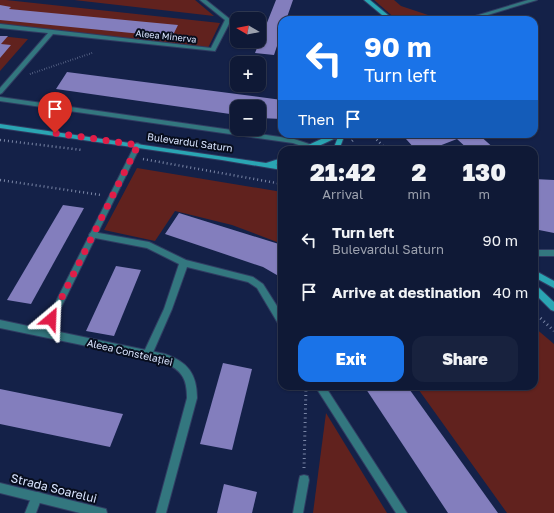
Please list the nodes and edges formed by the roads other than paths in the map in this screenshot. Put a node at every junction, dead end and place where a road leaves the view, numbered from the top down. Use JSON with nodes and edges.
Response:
{"nodes":[{"id":1,"x":203,"y":0,"type":"edge"},
{"id":2,"x":367,"y":0,"type":"edge"},
{"id":3,"x":534,"y":0,"type":"edge"},
{"id":4,"x":386,"y":16,"type":"edge"},
{"id":5,"x":479,"y":16,"type":"edge"},
{"id":6,"x":0,"y":26,"type":"edge"},
{"id":7,"x":52,"y":32,"type":"junction"},
{"id":8,"x":0,"y":92,"type":"edge"},
{"id":9,"x":0,"y":99,"type":"edge"},
{"id":10,"x":0,"y":126,"type":"edge"},
{"id":11,"x":330,"y":138,"type":"edge"},
{"id":12,"x":138,"y":145,"type":"junction"},
{"id":13,"x":302,"y":146,"type":"edge"},
{"id":14,"x":313,"y":146,"type":"edge"},
{"id":15,"x":278,"y":161,"type":"edge"},
{"id":16,"x":268,"y":165,"type":"junction"},
{"id":17,"x":278,"y":167,"type":"edge"},
{"id":18,"x":93,"y":235,"type":"junction"},
{"id":19,"x":538,"y":253,"type":"edge"},
{"id":20,"x":554,"y":253,"type":"edge"},
{"id":21,"x":184,"y":263,"type":"junction"},
{"id":22,"x":538,"y":275,"type":"edge"},
{"id":23,"x":554,"y":285,"type":"edge"},
{"id":24,"x":538,"y":292,"type":"edge"},
{"id":25,"x":554,"y":307,"type":"edge"},
{"id":26,"x":278,"y":315,"type":"edge"},
{"id":27,"x":0,"y":324,"type":"edge"},
{"id":28,"x":44,"y":333,"type":"junction"},
{"id":29,"x":148,"y":354,"type":"junction"},
{"id":30,"x":323,"y":390,"type":"edge"},
{"id":31,"x":304,"y":480,"type":"road end"},
{"id":32,"x":0,"y":488,"type":"edge"},
{"id":33,"x":37,"y":498,"type":"junction"},
{"id":34,"x":30,"y":513,"type":"edge"},
{"id":35,"x":102,"y":513,"type":"edge"},
{"id":36,"x":161,"y":513,"type":"edge"},
{"id":37,"x":298,"y":513,"type":"edge"},
{"id":38,"x":402,"y":513,"type":"edge"}],
"edges":[{"from":1,"to":7,"type":"street","name":"Aleea Minerva"},
{"from":2,"to":4,"type":"main road"},
{"from":3,"to":5,"type":"street"},
{"from":6,"to":7,"type":"street","name":"Aleea Minerva"},
{"from":7,"to":8,"type":"street"},
{"from":9,"to":13,"type":"street"},
{"from":10,"to":12,"type":"main road","name":"Bulevardul Saturn"},
{"from":11,"to":14,"type":"main road"},
{"from":12,"to":16,"type":"main road","name":"Bulevardul Saturn"},
{"from":12,"to":18,"type":"street"},
{"from":15,"to":16,"type":"main road"},
{"from":16,"to":17,"type":"main road","name":"Bulevardul Saturn"},
{"from":18,"to":21,"type":"street"},
{"from":18,"to":28,"type":"street"},
{"from":19,"to":20,"type":"street"},
{"from":21,"to":26,"type":"street"},
{"from":21,"to":29,"type":"street"},
{"from":22,"to":23,"type":"main road"},
{"from":24,"to":25,"type":"main road"},
{"from":27,"to":28,"type":"street","name":"Aleea Constelației"},
{"from":28,"to":29,"type":"street","name":"Aleea Constelației"},
{"from":29,"to":36,"type":"street","name":"Aleea Constelației"},
{"from":30,"to":38,"type":"street"},
{"from":31,"to":37,"type":"street"},
{"from":32,"to":33,"type":"street","name":"Strada Soarelui"},
{"from":33,"to":34,"type":"street"},
{"from":33,"to":35,"type":"street","name":"Strada Soarelui"}]}
